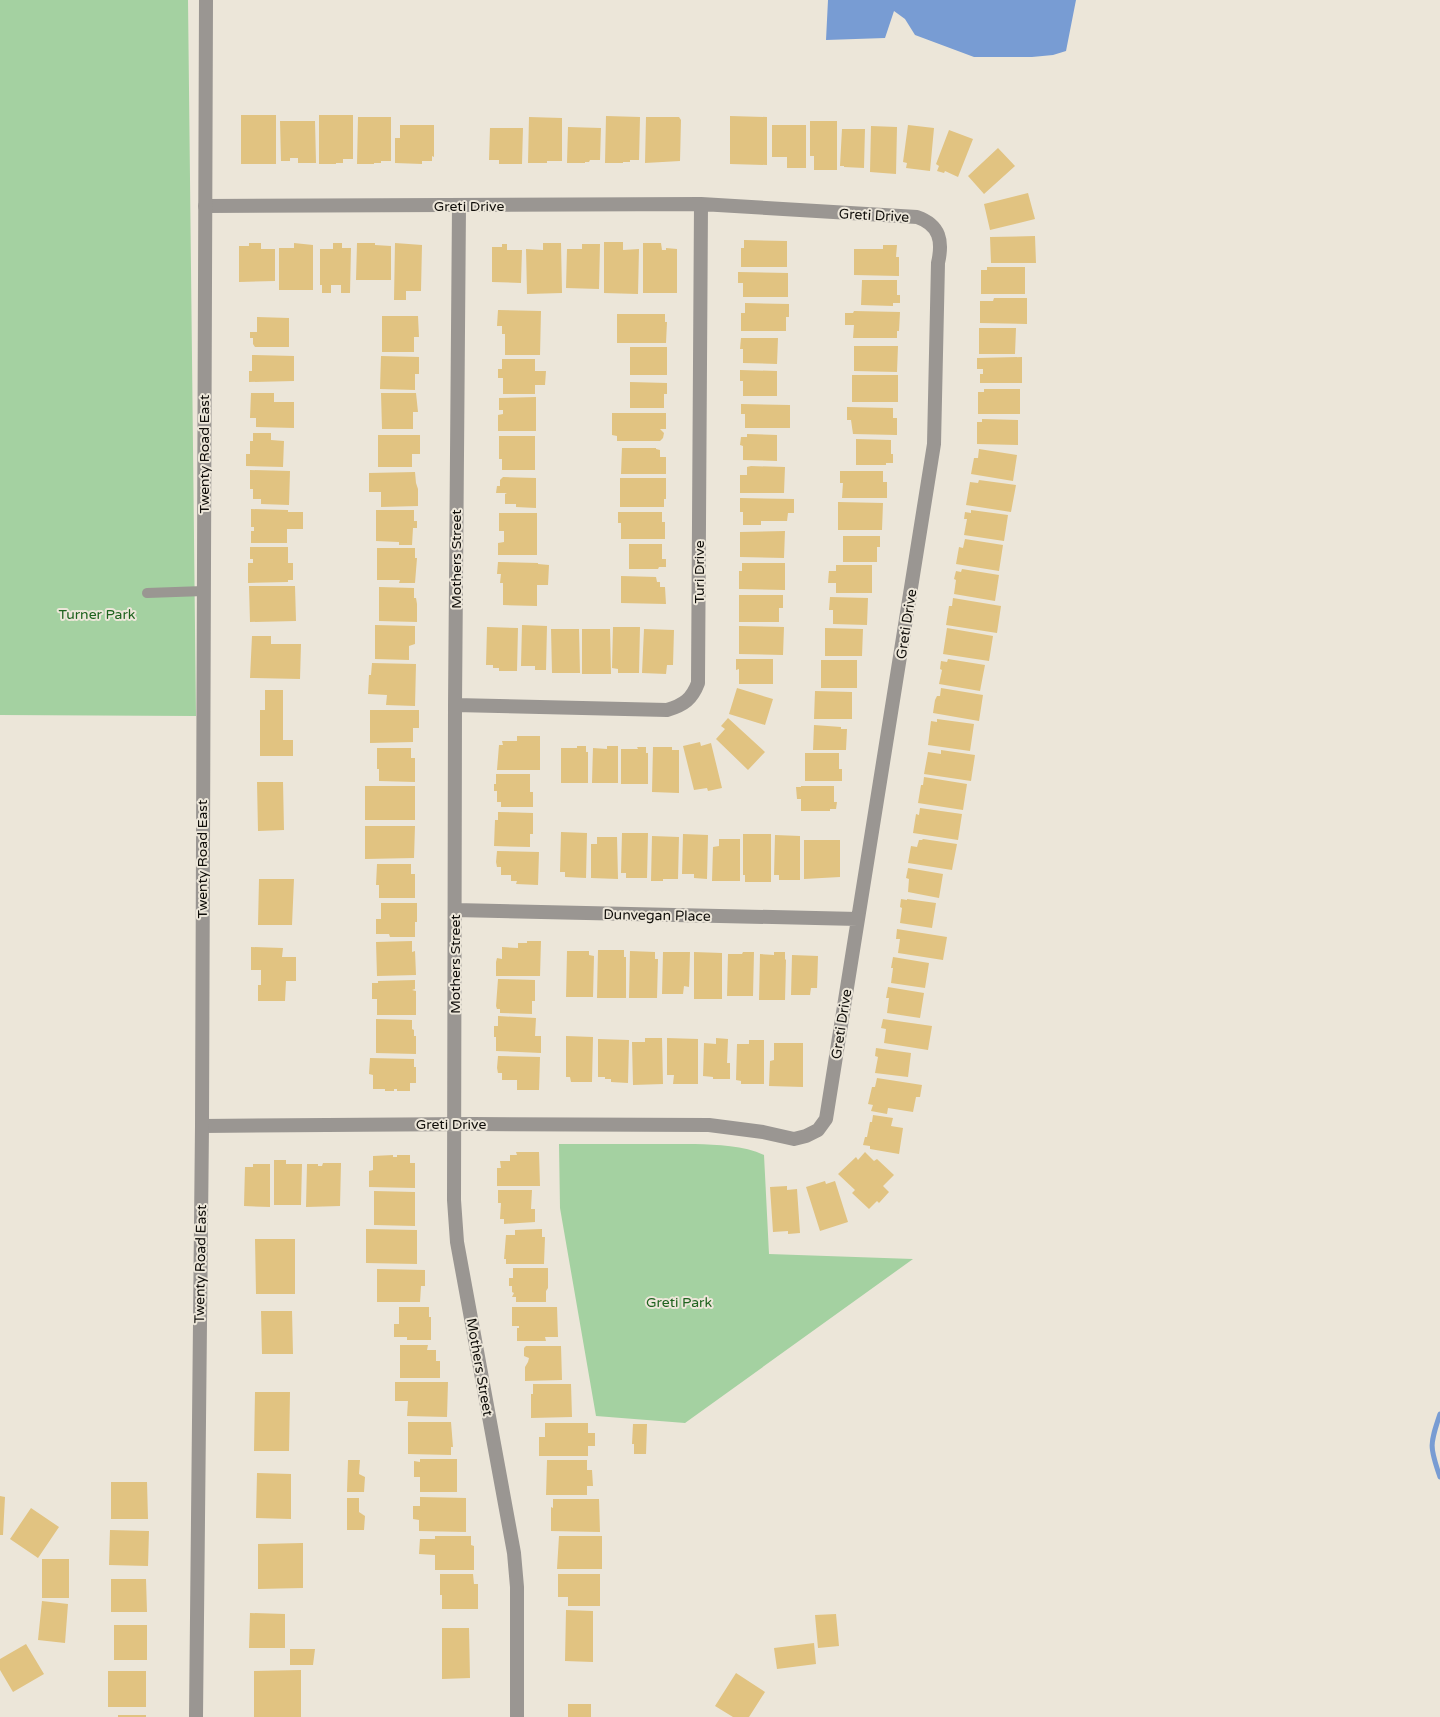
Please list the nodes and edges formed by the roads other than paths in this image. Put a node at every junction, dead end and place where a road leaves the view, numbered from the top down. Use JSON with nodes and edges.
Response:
{"nodes":[{"id":1,"x":206,"y":0,"type":"edge"},
{"id":2,"x":701,"y":204,"type":"junction"},
{"id":3,"x":205,"y":206,"type":"junction"},
{"id":4,"x":459,"y":206,"type":"junction"},
{"id":5,"x":204,"y":591,"type":"junction"},
{"id":6,"x":147,"y":593,"type":"dead end"},
{"id":7,"x":455,"y":705,"type":"junction"},
{"id":8,"x":455,"y":910,"type":"junction"},
{"id":9,"x":858,"y":920,"type":"junction"},
{"id":10,"x":455,"y":1124,"type":"junction"},
{"id":11,"x":202,"y":1126,"type":"junction"},
{"id":12,"x":196,"y":1717,"type":"edge"},
{"id":13,"x":517,"y":1717,"type":"edge"}],
"edges":[{"from":1,"to":3,"type":"street","name":"Twenty Road East"},
{"from":2,"to":4,"type":"street","name":"Greti Drive"},
{"from":2,"to":7,"type":"street","name":"Turi Drive"},
{"from":2,"to":9,"type":"street","name":"Greti Drive"},
{"from":3,"to":4,"type":"street","name":"Greti Drive"},
{"from":3,"to":5,"type":"street","name":"Twenty Road East"},
{"from":4,"to":7,"type":"street","name":"Mothers Street"},
{"from":5,"to":6,"type":"lane"},
{"from":5,"to":11,"type":"street","name":"Twenty Road East"},
{"from":7,"to":8,"type":"street","name":"Mothers Street"},
{"from":8,"to":9,"type":"street","name":"Dunvegan Place"},
{"from":8,"to":10,"type":"street","name":"Mothers Street"},
{"from":9,"to":10,"type":"street","name":"Greti Drive"},
{"from":10,"to":11,"type":"street","name":"Greti Drive"},
{"from":10,"to":13,"type":"street","name":"Mothers Street"},
{"from":11,"to":12,"type":"street","name":"Twenty Road East"}]}
